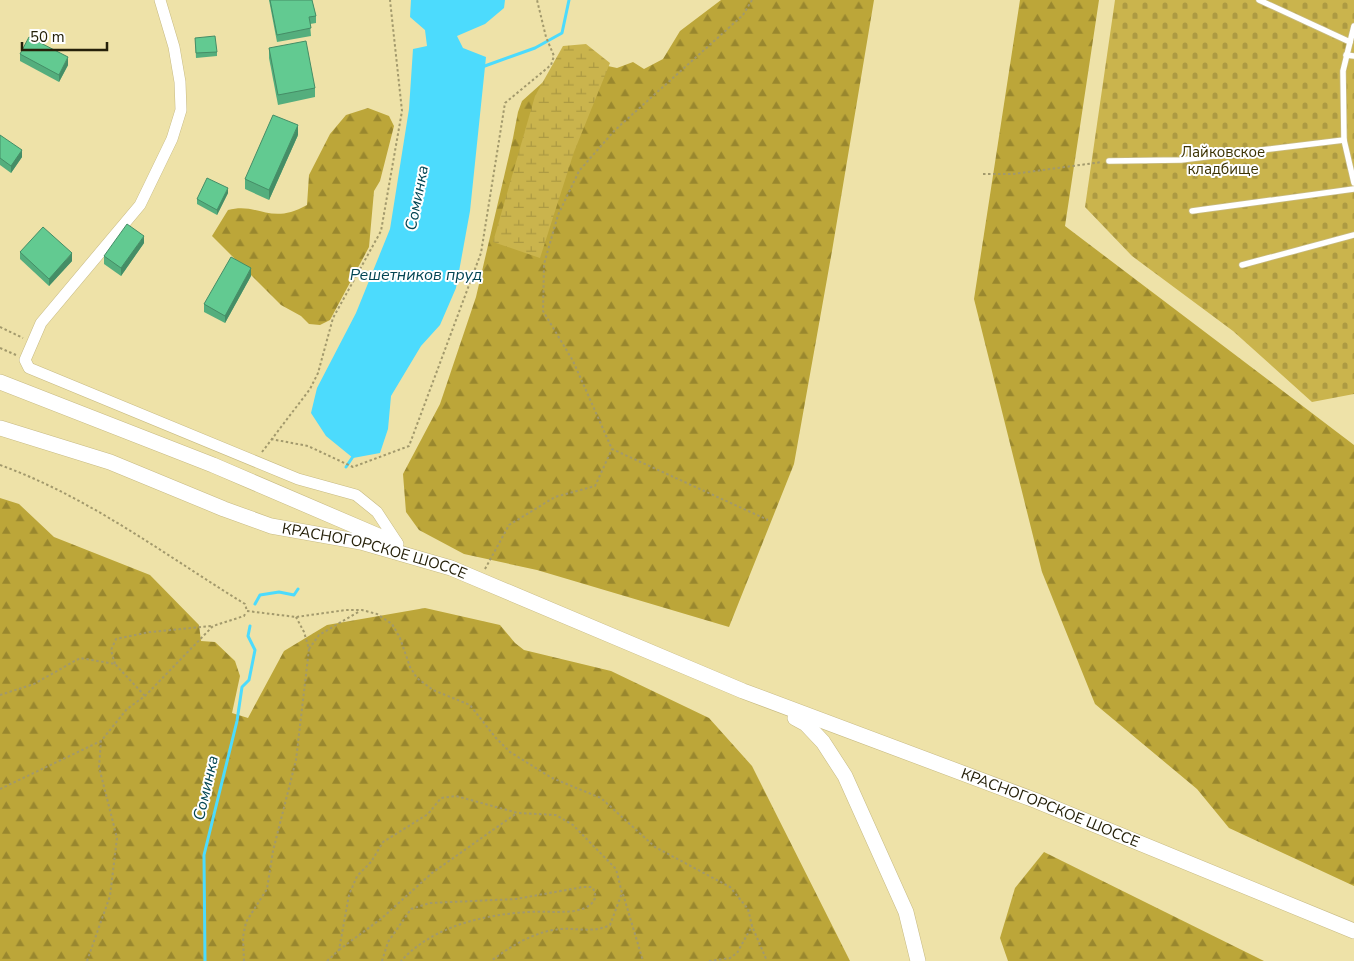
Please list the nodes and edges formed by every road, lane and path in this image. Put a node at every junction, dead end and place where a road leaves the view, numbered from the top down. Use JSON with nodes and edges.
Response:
{"nodes":[{"id":1,"x":160,"y":0,"type":"edge"},
{"id":2,"x":390,"y":0,"type":"edge"},
{"id":3,"x":537,"y":0,"type":"edge"},
{"id":4,"x":752,"y":0,"type":"edge"},
{"id":5,"x":1259,"y":0,"type":"edge"},
{"id":6,"x":1354,"y":26,"type":"edge"},
{"id":7,"x":1350,"y":42,"type":"junction"},
{"id":8,"x":1346,"y":55,"type":"junction"},
{"id":9,"x":1354,"y":56,"type":"edge"},
{"id":10,"x":1344,"y":140,"type":"junction"},
{"id":11,"x":1109,"y":161,"type":"joint"},
{"id":12,"x":983,"y":174,"type":"dead end"},
{"id":13,"x":1354,"y":183,"type":"edge"},
{"id":14,"x":1354,"y":189,"type":"edge"},
{"id":15,"x":1192,"y":211,"type":"dead end"},
{"id":16,"x":1354,"y":235,"type":"edge"},
{"id":17,"x":1242,"y":266,"type":"dead end"},
{"id":18,"x":0,"y":327,"type":"edge"},
{"id":19,"x":32,"y":342,"type":"junction"},
{"id":20,"x":0,"y":348,"type":"edge"},
{"id":21,"x":25,"y":359,"type":"junction"},
{"id":22,"x":0,"y":382,"type":"edge"},
{"id":23,"x":0,"y":428,"type":"edge"},
{"id":24,"x":271,"y":439,"type":"junction"},
{"id":25,"x":612,"y":449,"type":"junction"},
{"id":26,"x":258,"y":458,"type":"dead end"},
{"id":27,"x":0,"y":465,"type":"edge"},
{"id":28,"x":768,"y":520,"type":"dead end"},
{"id":29,"x":398,"y":544,"type":"junction"},
{"id":30,"x":451,"y":568,"type":"junction"},
{"id":31,"x":479,"y":580,"type":"junction"},
{"id":32,"x":362,"y":610,"type":"junction"},
{"id":33,"x":247,"y":611,"type":"junction"},
{"id":34,"x":296,"y":618,"type":"junction"},
{"id":35,"x":214,"y":626,"type":"junction"},
{"id":36,"x":309,"y":649,"type":"junction"},
{"id":37,"x":115,"y":664,"type":"junction"},
{"id":38,"x":743,"y":690,"type":"junction"},
{"id":39,"x":0,"y":695,"type":"edge"},
{"id":40,"x":145,"y":696,"type":"junction"},
{"id":41,"x":843,"y":730,"type":"junction"},
{"id":42,"x":101,"y":741,"type":"junction"},
{"id":43,"x":824,"y":742,"type":"junction"},
{"id":44,"x":0,"y":789,"type":"edge"},
{"id":45,"x":518,"y":813,"type":"junction"},
{"id":46,"x":622,"y":893,"type":"junction"},
{"id":47,"x":752,"y":926,"type":"junction"},
{"id":48,"x":1354,"y":932,"type":"edge"},
{"id":49,"x":339,"y":950,"type":"junction"},
{"id":50,"x":87,"y":961,"type":"edge"},
{"id":51,"x":244,"y":961,"type":"edge"},
{"id":52,"x":327,"y":961,"type":"edge"},
{"id":53,"x":382,"y":961,"type":"edge"},
{"id":54,"x":402,"y":961,"type":"edge"},
{"id":55,"x":491,"y":961,"type":"edge"},
{"id":56,"x":643,"y":961,"type":"edge"},
{"id":57,"x":709,"y":961,"type":"edge"},
{"id":58,"x":767,"y":961,"type":"edge"},
{"id":59,"x":918,"y":961,"type":"edge"}],
"edges":[{"from":1,"to":19,"type":"street"},
{"from":2,"to":24,"type":"path"},
{"from":3,"to":24,"type":"path"},
{"from":4,"to":25,"type":"path"},
{"from":5,"to":7,"type":"lane"},
{"from":6,"to":7,"type":"lane"},
{"from":7,"to":8,"type":"lane"},
{"from":8,"to":9,"type":"lane"},
{"from":8,"to":10,"type":"lane"},
{"from":10,"to":11,"type":"lane"},
{"from":10,"to":13,"type":"lane"},
{"from":11,"to":12,"type":"path"},
{"from":14,"to":15,"type":"lane"},
{"from":16,"to":17,"type":"lane"},
{"from":18,"to":19,"type":"path"},
{"from":19,"to":21,"type":"street"},
{"from":20,"to":21,"type":"path"},
{"from":21,"to":29,"type":"street"},
{"from":22,"to":29,"type":"main road"},
{"from":23,"to":30,"type":"main road","name":"КРАСНОГОРСКОЕ ШОССЕ"},
{"from":24,"to":26,"type":"path"},
{"from":25,"to":28,"type":"path"},
{"from":25,"to":31,"type":"path"},
{"from":27,"to":33,"type":"path"},
{"from":29,"to":30,"type":"main road"},
{"from":30,"to":31,"type":"main road","name":"КРАСНОГОРСКОЕ ШОССЕ"},
{"from":31,"to":38,"type":"main road","name":"КРАСНОГОРСКОЕ ШОССЕ"},
{"from":32,"to":34,"type":"path"},
{"from":32,"to":36,"type":"path"},
{"from":32,"to":47,"type":"path"},
{"from":33,"to":34,"type":"path"},
{"from":33,"to":35,"type":"path"},
{"from":34,"to":36,"type":"path"},
{"from":35,"to":37,"type":"path"},
{"from":35,"to":40,"type":"path"},
{"from":36,"to":51,"type":"path"},
{"from":37,"to":39,"type":"path"},
{"from":37,"to":40,"type":"path"},
{"from":38,"to":41,"type":"main road","name":"КРАСНОГОРСКОЕ ШОССЕ"},
{"from":38,"to":43,"type":"main road","name":"КРАСНОГОРСКОЕ ШОССЕ"},
{"from":40,"to":42,"type":"path"},
{"from":41,"to":43,"type":"main road"},
{"from":41,"to":48,"type":"main road","name":"КРАСНОГОРСКОЕ ШОССЕ"},
{"from":42,"to":44,"type":"path"},
{"from":42,"to":50,"type":"path"},
{"from":43,"to":59,"type":"main road","name":"КРАСНОГОРСКОЕ ШОССЕ"},
{"from":45,"to":46,"type":"path"},
{"from":45,"to":49,"type":"path"},
{"from":45,"to":49,"type":"path"},
{"from":46,"to":55,"type":"path"},
{"from":46,"to":56,"type":"path"},
{"from":47,"to":57,"type":"path"},
{"from":47,"to":58,"type":"path"},
{"from":49,"to":52,"type":"path"},
{"from":53,"to":54,"type":"path"}]}
